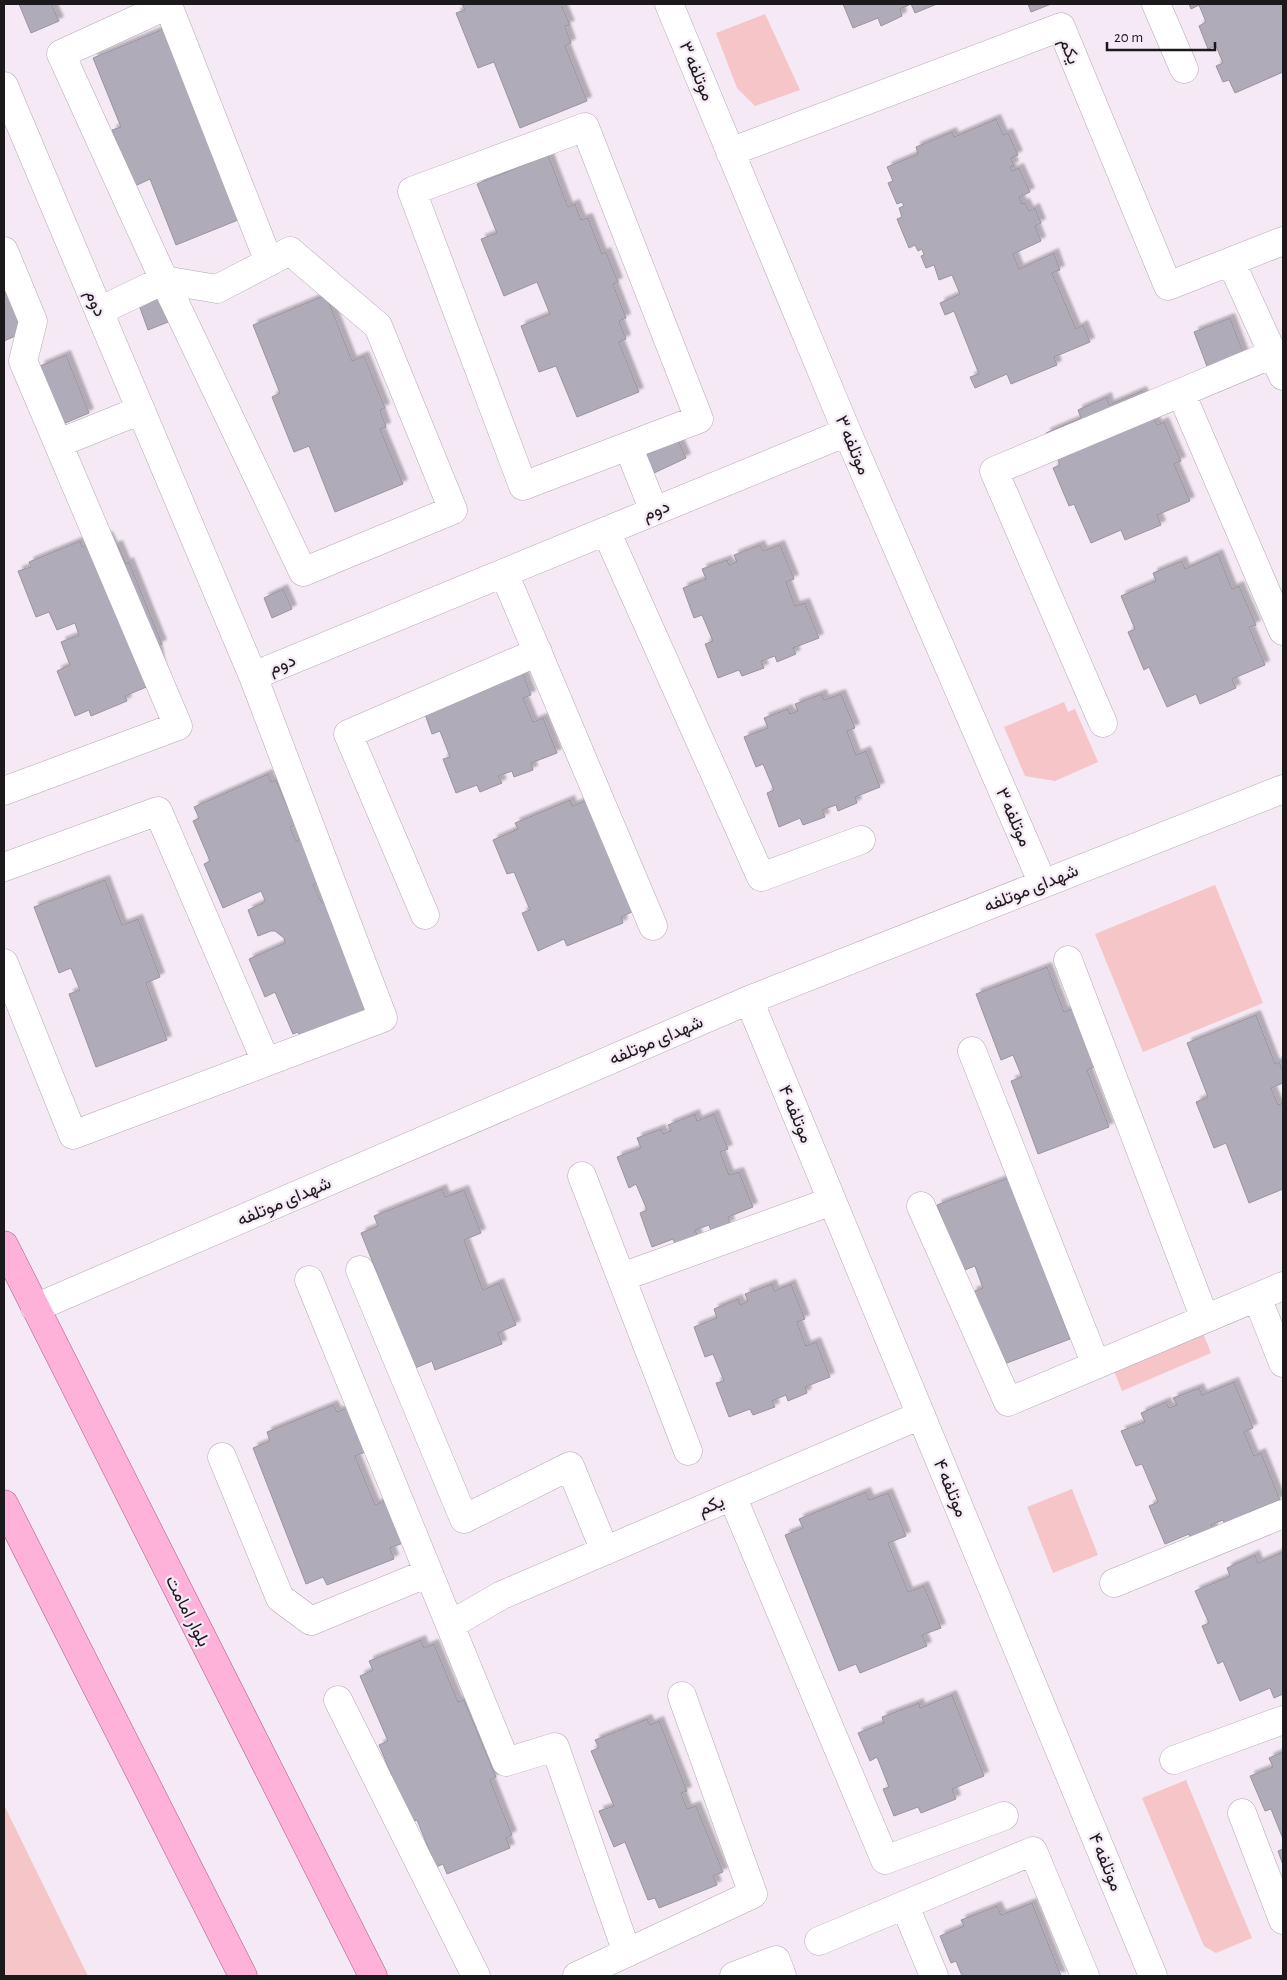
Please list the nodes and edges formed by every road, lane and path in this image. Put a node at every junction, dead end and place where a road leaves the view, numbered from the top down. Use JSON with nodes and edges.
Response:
{"nodes":[{"id":1,"x":669,"y":4,"type":"edge"},
{"id":2,"x":1156,"y":4,"type":"edge"},
{"id":3,"x":1184,"y":69,"type":"dead end"},
{"id":4,"x":4,"y":86,"type":"edge"},
{"id":5,"x":730,"y":152,"type":"junction"},
{"id":6,"x":1283,"y":242,"type":"edge"},
{"id":7,"x":4,"y":251,"type":"edge"},
{"id":8,"x":269,"y":262,"type":"junction"},
{"id":9,"x":1231,"y":262,"type":"junction"},
{"id":10,"x":164,"y":280,"type":"junction"},
{"id":11,"x":99,"y":311,"type":"junction"},
{"id":12,"x":1278,"y":365,"type":"edge"},
{"id":13,"x":1181,"y":393,"type":"junction"},
{"id":14,"x":141,"y":410,"type":"junction"},
{"id":15,"x":847,"y":432,"type":"junction"},
{"id":16,"x":59,"y":444,"type":"junction"},
{"id":17,"x":628,"y":446,"type":"junction"},
{"id":18,"x":654,"y":511,"type":"junction"},
{"id":19,"x":606,"y":531,"type":"junction"},
{"id":20,"x":504,"y":572,"type":"junction"},
{"id":21,"x":1283,"y":631,"type":"edge"},
{"id":22,"x":538,"y":652,"type":"junction"},
{"id":23,"x":254,"y":676,"type":"junction"},
{"id":24,"x":1103,"y":723,"type":"dead end"},
{"id":25,"x":1283,"y":789,"type":"edge"},
{"id":26,"x":4,"y":791,"type":"edge"},
{"id":27,"x":862,"y":840,"type":"dead end"},
{"id":28,"x":4,"y":867,"type":"edge"},
{"id":29,"x":1043,"y":884,"type":"junction"},
{"id":30,"x":425,"y":915,"type":"dead end"},
{"id":31,"x":653,"y":926,"type":"dead end"},
{"id":32,"x":1068,"y":960,"type":"dead end"},
{"id":33,"x":4,"y":963,"type":"edge"},
{"id":34,"x":749,"y":1000,"type":"junction"},
{"id":35,"x":972,"y":1051,"type":"dead end"},
{"id":36,"x":266,"y":1062,"type":"junction"},
{"id":37,"x":582,"y":1176,"type":"dead end"},
{"id":38,"x":832,"y":1201,"type":"junction"},
{"id":39,"x":921,"y":1206,"type":"dead end"},
{"id":40,"x":4,"y":1245,"type":"edge"},
{"id":41,"x":360,"y":1270,"type":"dead end"},
{"id":42,"x":622,"y":1276,"type":"junction"},
{"id":43,"x":309,"y":1280,"type":"dead end"},
{"id":44,"x":1283,"y":1286,"type":"edge"},
{"id":45,"x":1257,"y":1297,"type":"junction"},
{"id":46,"x":35,"y":1308,"type":"junction"},
{"id":47,"x":1205,"y":1318,"type":"junction"},
{"id":48,"x":1283,"y":1363,"type":"edge"},
{"id":49,"x":1096,"y":1365,"type":"junction"},
{"id":50,"x":921,"y":1415,"type":"junction"},
{"id":51,"x":688,"y":1451,"type":"dead end"},
{"id":52,"x":222,"y":1457,"type":"dead end"},
{"id":53,"x":732,"y":1496,"type":"junction"},
{"id":54,"x":4,"y":1504,"type":"edge"},
{"id":55,"x":1283,"y":1514,"type":"edge"},
{"id":56,"x":605,"y":1551,"type":"junction"},
{"id":57,"x":428,"y":1573,"type":"junction"},
{"id":58,"x":1114,"y":1583,"type":"dead end"},
{"id":59,"x":450,"y":1625,"type":"junction"},
{"id":60,"x":682,"y":1696,"type":"dead end"},
{"id":61,"x":338,"y":1700,"type":"dead end"},
{"id":62,"x":1283,"y":1720,"type":"edge"},
{"id":63,"x":1174,"y":1760,"type":"dead end"},
{"id":64,"x":1242,"y":1813,"type":"dead end"},
{"id":65,"x":1004,"y":1816,"type":"dead end"},
{"id":66,"x":905,"y":1906,"type":"junction"},
{"id":67,"x":1283,"y":1920,"type":"edge"},
{"id":68,"x":819,"y":1940,"type":"dead end"},
{"id":69,"x":627,"y":1953,"type":"junction"},
{"id":70,"x":243,"y":1976,"type":"edge"},
{"id":71,"x":373,"y":1976,"type":"edge"},
{"id":72,"x":476,"y":1976,"type":"edge"},
{"id":73,"x":577,"y":1976,"type":"edge"},
{"id":74,"x":734,"y":1976,"type":"edge"},
{"id":75,"x":782,"y":1976,"type":"edge"},
{"id":76,"x":934,"y":1976,"type":"edge"},
{"id":77,"x":1085,"y":1976,"type":"edge"},
{"id":78,"x":1153,"y":1976,"type":"edge"}],
"edges":[{"from":1,"to":5,"type":"street","name":"موتلفه ۳"},
{"from":2,"to":3,"type":"street"},
{"from":4,"to":11,"type":"street","name":"دوم"},
{"from":5,"to":9,"type":"street","name":"یکم"},
{"from":5,"to":15,"type":"street","name":"موتلفه ۳"},
{"from":6,"to":9,"type":"street","name":"یکم"},
{"from":7,"to":16,"type":"street"},
{"from":8,"to":10,"type":"street"},
{"from":8,"to":10,"type":"street"},
{"from":8,"to":10,"type":"street"},
{"from":9,"to":12,"type":"street"},
{"from":10,"to":11,"type":"street"},
{"from":11,"to":14,"type":"street","name":"دوم"},
{"from":12,"to":13,"type":"street"},
{"from":13,"to":21,"type":"street"},
{"from":13,"to":24,"type":"street"},
{"from":14,"to":16,"type":"street"},
{"from":14,"to":23,"type":"street","name":"دوم"},
{"from":15,"to":18,"type":"street","name":"دوم"},
{"from":15,"to":29,"type":"street","name":"موتلفه ۳"},
{"from":16,"to":26,"type":"street"},
{"from":17,"to":17,"type":"street"},
{"from":17,"to":18,"type":"street"},
{"from":18,"to":19,"type":"street","name":"دوم"},
{"from":19,"to":20,"type":"street","name":"دوم"},
{"from":19,"to":27,"type":"street"},
{"from":20,"to":22,"type":"street"},
{"from":20,"to":23,"type":"street","name":"دوم"},
{"from":22,"to":30,"type":"street"},
{"from":22,"to":31,"type":"street"},
{"from":23,"to":36,"type":"street"},
{"from":25,"to":29,"type":"street","name":"شهدای موتلفه"},
{"from":28,"to":36,"type":"street"},
{"from":29,"to":34,"type":"street","name":"شهدای موتلفه"},
{"from":32,"to":47,"type":"street"},
{"from":33,"to":36,"type":"street"},
{"from":34,"to":38,"type":"street","name":"موتلفه ۴"},
{"from":34,"to":46,"type":"street","name":"شهدای موتلفه"},
{"from":35,"to":49,"type":"street"},
{"from":37,"to":42,"type":"street"},
{"from":38,"to":42,"type":"street"},
{"from":38,"to":50,"type":"street","name":"موتلفه ۴"},
{"from":39,"to":49,"type":"street"},
{"from":40,"to":46,"type":"main road","name":"بلوار امامت"},
{"from":41,"to":56,"type":"street"},
{"from":42,"to":51,"type":"street"},
{"from":43,"to":57,"type":"street"},
{"from":44,"to":45,"type":"street"},
{"from":45,"to":47,"type":"street"},
{"from":45,"to":48,"type":"street"},
{"from":46,"to":71,"type":"main road","name":"بلوار امامت"},
{"from":47,"to":49,"type":"street"},
{"from":50,"to":53,"type":"street","name":"یکم"},
{"from":50,"to":78,"type":"street","name":"موتلفه ۴"},
{"from":52,"to":57,"type":"street"},
{"from":53,"to":56,"type":"street","name":"یکم"},
{"from":53,"to":65,"type":"street"},
{"from":54,"to":70,"type":"main road"},
{"from":55,"to":58,"type":"street"},
{"from":56,"to":59,"type":"street","name":"یکم"},
{"from":57,"to":59,"type":"street"},
{"from":59,"to":69,"type":"street"},
{"from":60,"to":69,"type":"street"},
{"from":61,"to":72,"type":"street"},
{"from":62,"to":63,"type":"street"},
{"from":64,"to":67,"type":"street"},
{"from":66,"to":68,"type":"street"},
{"from":66,"to":76,"type":"street"},
{"from":66,"to":77,"type":"street"},
{"from":69,"to":73,"type":"street"},
{"from":74,"to":75,"type":"street"}]}
